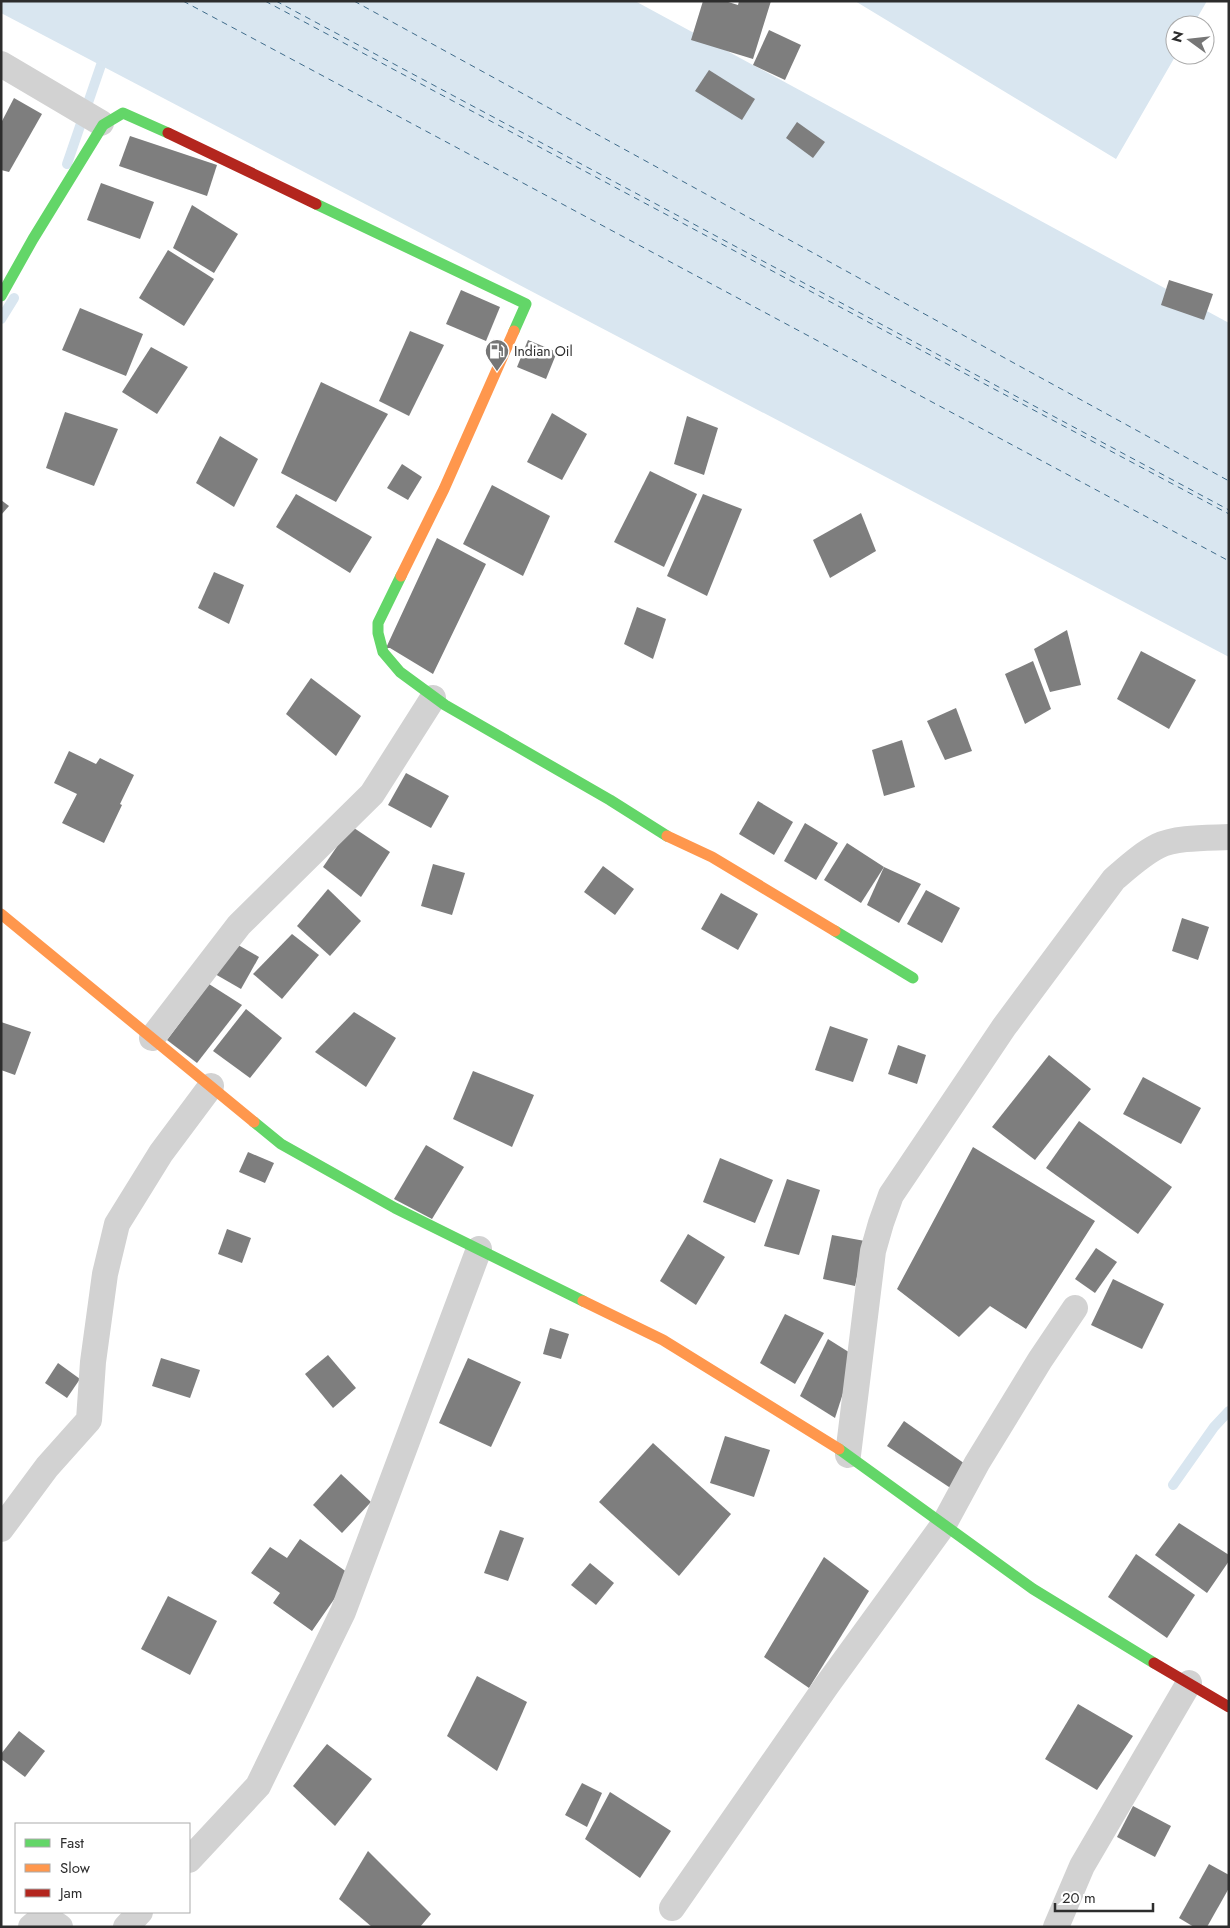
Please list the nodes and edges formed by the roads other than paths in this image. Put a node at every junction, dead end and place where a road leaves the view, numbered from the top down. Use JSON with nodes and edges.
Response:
{"nodes":[{"id":1,"x":1,"y":64,"type":"edge"},
{"id":2,"x":102,"y":124,"type":"junction"},
{"id":3,"x":1,"y":296,"type":"edge"},
{"id":4,"x":433,"y":698,"type":"junction"},
{"id":5,"x":1229,"y":837,"type":"edge"},
{"id":6,"x":1,"y":914,"type":"edge"},
{"id":7,"x":913,"y":978,"type":"dead end"},
{"id":8,"x":152,"y":1038,"type":"junction"},
{"id":9,"x":211,"y":1086,"type":"junction"},
{"id":10,"x":480,"y":1249,"type":"junction"},
{"id":11,"x":1075,"y":1308,"type":"dead end"},
{"id":12,"x":848,"y":1455,"type":"junction"},
{"id":13,"x":944,"y":1524,"type":"junction"},
{"id":14,"x":1,"y":1529,"type":"edge"},
{"id":15,"x":1189,"y":1683,"type":"junction"},
{"id":16,"x":1229,"y":1706,"type":"edge"},
{"id":17,"x":190,"y":1859,"type":"edge"},
{"id":18,"x":672,"y":1908,"type":"dead end"},
{"id":19,"x":139,"y":1913,"type":"edge"},
{"id":20,"x":31,"y":1927,"type":"edge"},
{"id":21,"x":60,"y":1927,"type":"edge"},
{"id":22,"x":126,"y":1927,"type":"edge"},
{"id":23,"x":1056,"y":1927,"type":"edge"}],
"edges":[{"from":1,"to":2,"type":"street"},
{"from":2,"to":3,"type":"street"},
{"from":2,"to":4,"type":"street"},
{"from":4,"to":7,"type":"street"},
{"from":4,"to":8,"type":"street"},
{"from":5,"to":12,"type":"street"},
{"from":6,"to":8,"type":"street"},
{"from":8,"to":9,"type":"street"},
{"from":9,"to":10,"type":"street"},
{"from":9,"to":14,"type":"street"},
{"from":10,"to":12,"type":"street"},
{"from":10,"to":17,"type":"street"},
{"from":11,"to":13,"type":"street"},
{"from":12,"to":13,"type":"street"},
{"from":13,"to":15,"type":"street"},
{"from":13,"to":18,"type":"street"},
{"from":15,"to":16,"type":"street"},
{"from":15,"to":23,"type":"street"},
{"from":19,"to":22,"type":"street"},
{"from":20,"to":21,"type":"street"}]}
